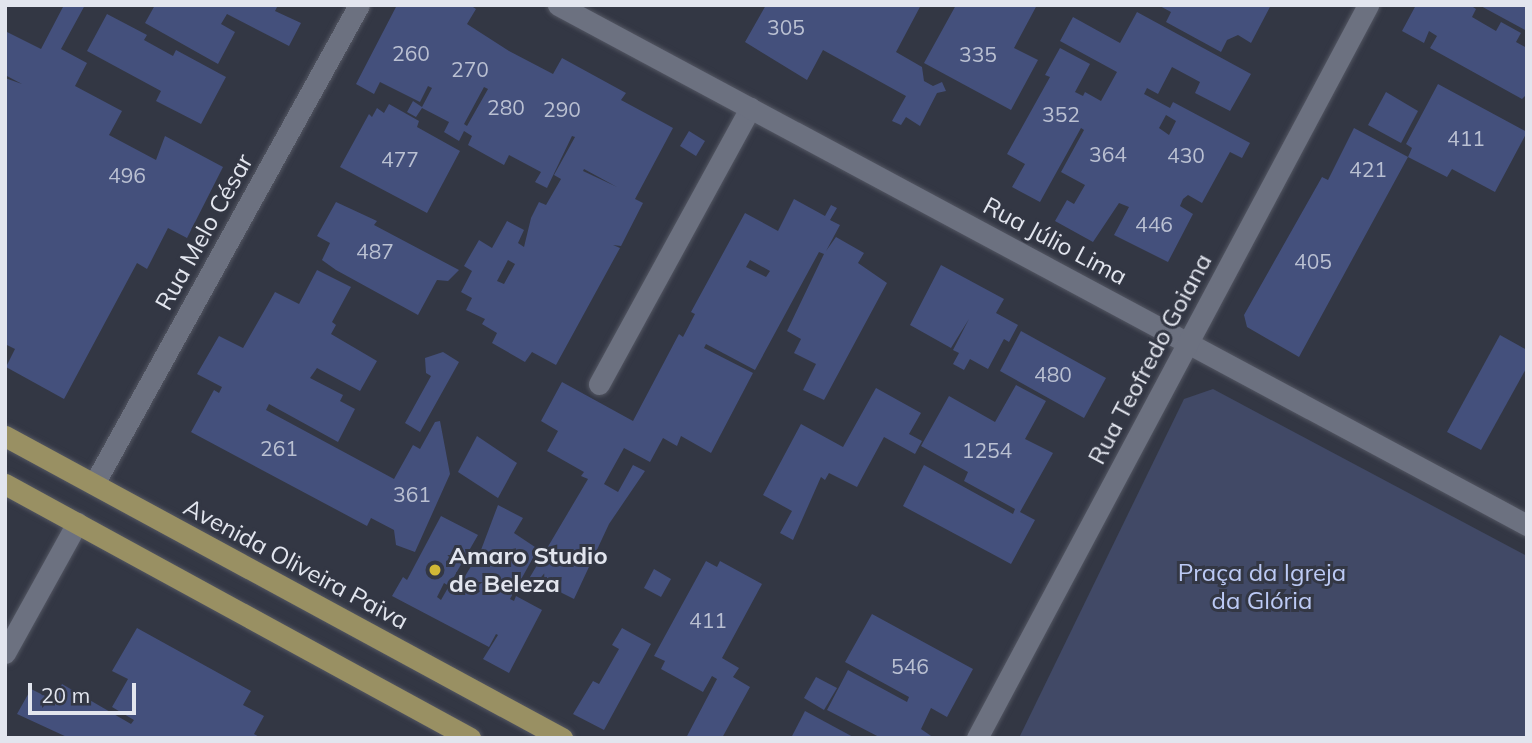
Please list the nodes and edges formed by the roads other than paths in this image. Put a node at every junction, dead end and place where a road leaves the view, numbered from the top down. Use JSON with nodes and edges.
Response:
{"nodes":[{"id":1,"x":359,"y":5,"type":"edge"},
{"id":2,"x":558,"y":5,"type":"edge"},
{"id":3,"x":1368,"y":5,"type":"edge"},
{"id":4,"x":750,"y":108,"type":"junction"},
{"id":5,"x":1189,"y":342,"type":"junction"},
{"id":6,"x":599,"y":384,"type":"dead end"},
{"id":7,"x":5,"y":436,"type":"edge"},
{"id":8,"x":94,"y":484,"type":"junction"},
{"id":9,"x":5,"y":485,"type":"edge"},
{"id":10,"x":77,"y":523,"type":"junction"},
{"id":11,"x":1527,"y":524,"type":"edge"},
{"id":12,"x":5,"y":653,"type":"edge"},
{"id":13,"x":470,"y":738,"type":"edge"},
{"id":14,"x":562,"y":738,"type":"edge"},
{"id":15,"x":977,"y":738,"type":"edge"}],
"edges":[{"from":1,"to":8,"type":"street","name":"Rua Melo César"},
{"from":2,"to":4,"type":"street","name":"Rua Júlio Lima"},
{"from":3,"to":5,"type":"street","name":"Rua Teofredo Goiana"},
{"from":4,"to":5,"type":"street","name":"Rua Júlio Lima"},
{"from":4,"to":6,"type":"street"},
{"from":5,"to":11,"type":"street","name":"Rua Júlio Lima"},
{"from":5,"to":15,"type":"street","name":"Rua Teofredo Goiana"},
{"from":7,"to":8,"type":"main road","name":"Avenida Oliveira Paiva"},
{"from":8,"to":14,"type":"main road","name":"Avenida Oliveira Paiva"},
{"from":9,"to":10,"type":"main road"},
{"from":10,"to":12,"type":"street"},
{"from":10,"to":13,"type":"main road"}]}
